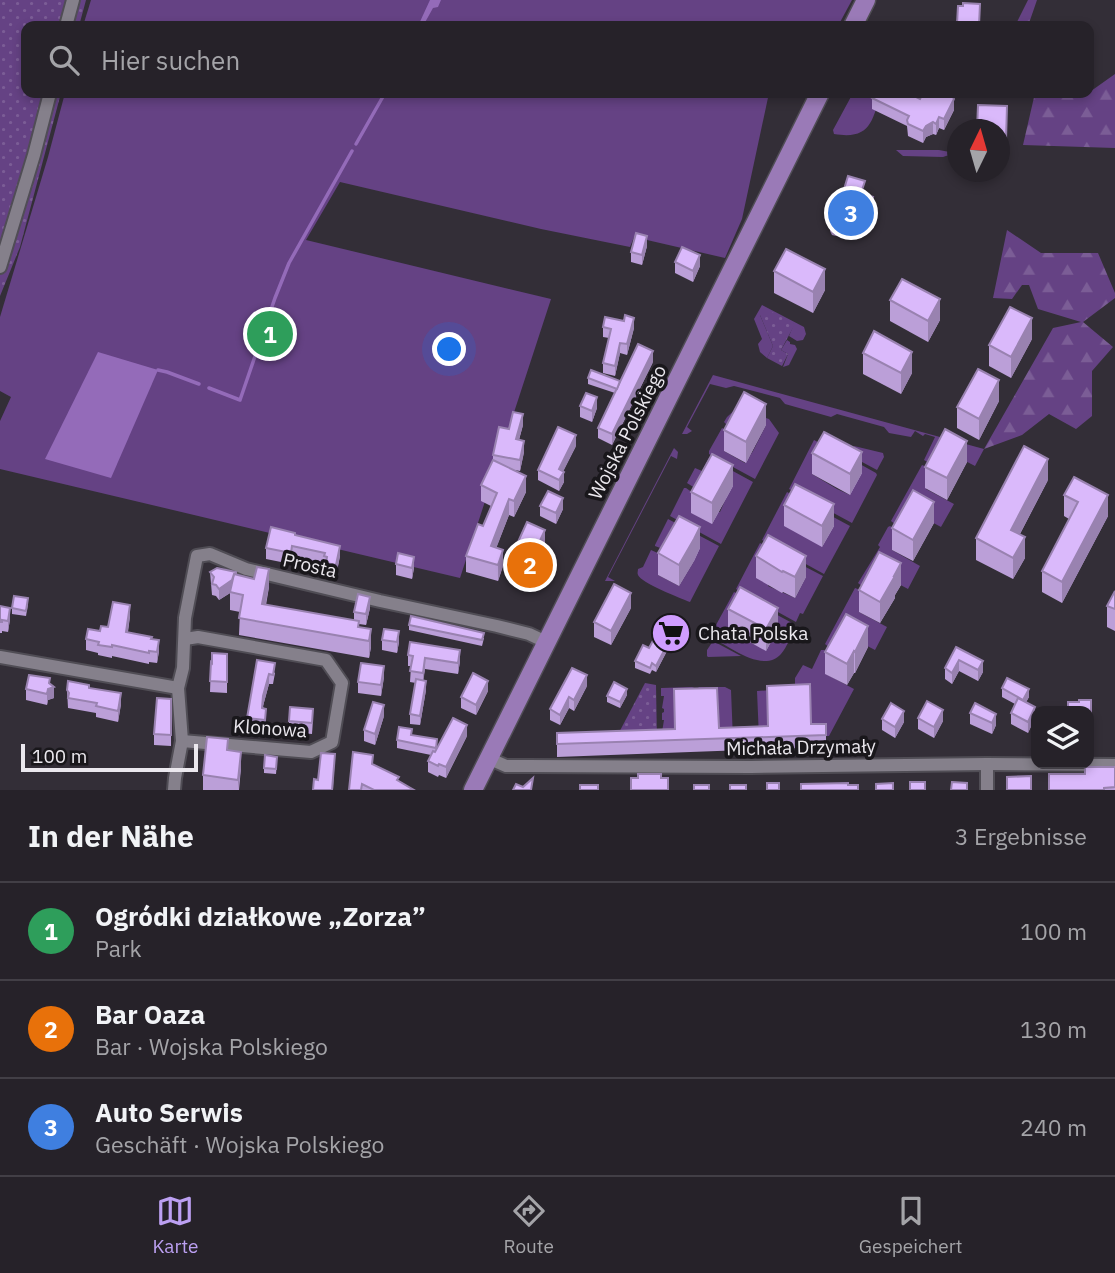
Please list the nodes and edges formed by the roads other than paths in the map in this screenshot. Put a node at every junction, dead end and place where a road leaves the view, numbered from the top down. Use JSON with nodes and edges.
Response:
{"nodes":[{"id":1,"x":73,"y":0,"type":"edge"},
{"id":2,"x":866,"y":0,"type":"edge"},
{"id":3,"x":67,"y":21,"type":"edge"},
{"id":4,"x":856,"y":21,"type":"edge"},
{"id":5,"x":49,"y":98,"type":"edge"},
{"id":6,"x":818,"y":98,"type":"edge"},
{"id":7,"x":0,"y":267,"type":"edge"},
{"id":8,"x":185,"y":639,"type":"junction"},
{"id":9,"x":546,"y":642,"type":"junction"},
{"id":10,"x":0,"y":657,"type":"edge"},
{"id":11,"x":178,"y":688,"type":"junction"},
{"id":12,"x":181,"y":741,"type":"junction"},
{"id":13,"x":488,"y":758,"type":"junction"},
{"id":14,"x":987,"y":764,"type":"junction"},
{"id":15,"x":1115,"y":765,"type":"edge"},
{"id":16,"x":174,"y":790,"type":"edge"},
{"id":17,"x":472,"y":790,"type":"edge"},
{"id":18,"x":987,"y":790,"type":"edge"}],
"edges":[{"from":1,"to":3,"type":"street"},
{"from":2,"to":4,"type":"main road"},
{"from":5,"to":7,"type":"street"},
{"from":6,"to":9,"type":"main road","name":"Wojska Polskiego"},
{"from":8,"to":9,"type":"street","name":"Prosta"},
{"from":8,"to":11,"type":"street","name":"Prosta"},
{"from":8,"to":12,"type":"street","name":"Klonowa"},
{"from":9,"to":13,"type":"main road","name":"Wojska Polskiego"},
{"from":10,"to":11,"type":"street"},
{"from":11,"to":12,"type":"street"},
{"from":12,"to":16,"type":"street"},
{"from":13,"to":14,"type":"street","name":"Michała Drzymały"},
{"from":13,"to":17,"type":"main road","name":"Wojska Polskiego"},
{"from":14,"to":15,"type":"street","name":"Michała Drzymały"},
{"from":14,"to":18,"type":"street"}]}
